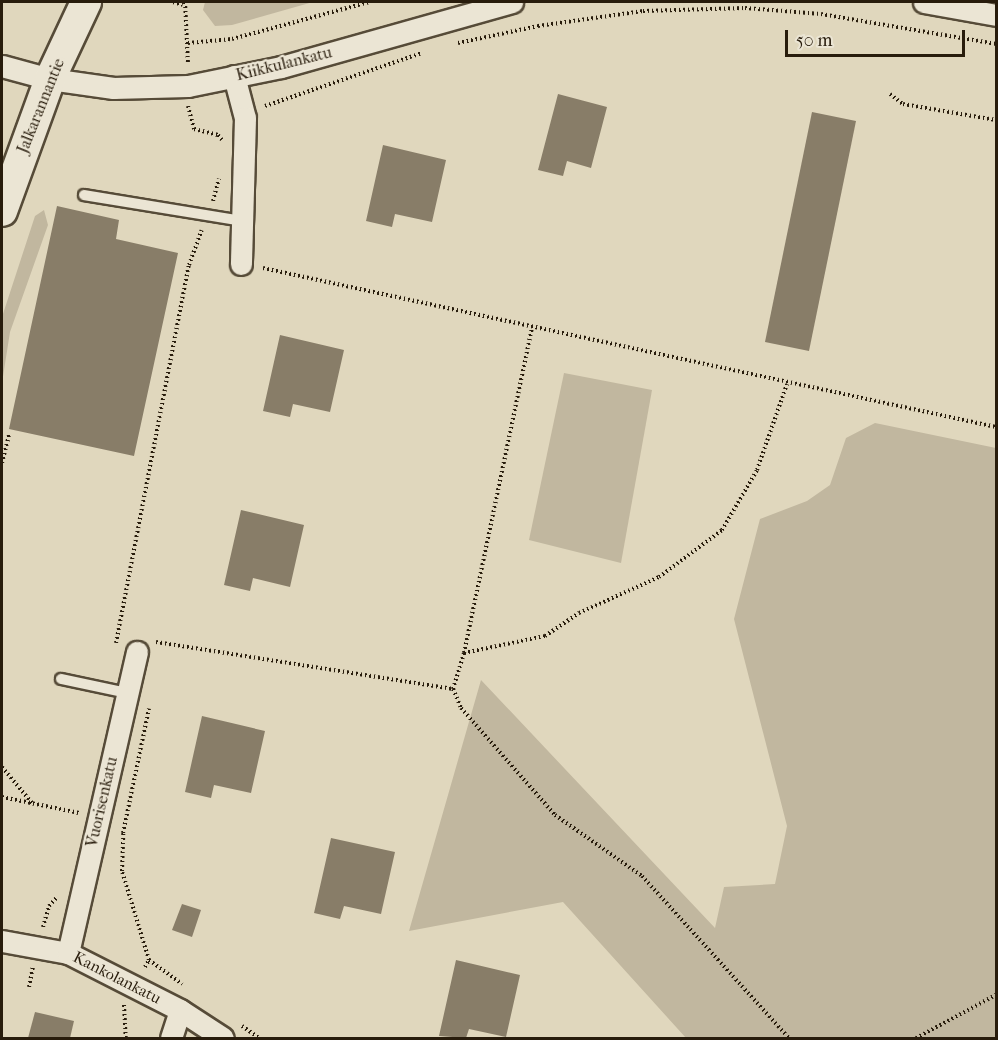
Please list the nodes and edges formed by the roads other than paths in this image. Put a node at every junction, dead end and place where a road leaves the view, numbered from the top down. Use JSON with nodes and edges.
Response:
{"nodes":[{"id":1,"x":86,"y":2,"type":"edge"},
{"id":2,"x":512,"y":2,"type":"edge"},
{"id":3,"x":924,"y":2,"type":"edge"},
{"id":4,"x":996,"y":15,"type":"edge"},
{"id":5,"x":2,"y":66,"type":"edge"},
{"id":6,"x":234,"y":76,"type":"junction"},
{"id":7,"x":51,"y":79,"type":"junction"},
{"id":8,"x":84,"y":195,"type":"dead end"},
{"id":9,"x":2,"y":212,"type":"edge"},
{"id":10,"x":243,"y":221,"type":"junction"},
{"id":11,"x":242,"y":264,"type":"road end"},
{"id":12,"x":139,"y":644,"type":"road end"},
{"id":13,"x":61,"y":679,"type":"dead end"},
{"id":14,"x":117,"y":691,"type":"junction"},
{"id":15,"x":2,"y":941,"type":"edge"},
{"id":16,"x":68,"y":952,"type":"junction"},
{"id":17,"x":180,"y":1010,"type":"junction"},
{"id":18,"x":171,"y":1038,"type":"edge"},
{"id":19,"x":223,"y":1038,"type":"edge"}],
"edges":[{"from":1,"to":7,"type":"main road","name":"Jalkarannantie"},
{"from":2,"to":6,"type":"street","name":"Kiikkulankatu"},
{"from":3,"to":4,"type":"street"},
{"from":5,"to":7,"type":"street","name":"Kiikkulankatu"},
{"from":6,"to":7,"type":"street","name":"Kiikkulankatu"},
{"from":6,"to":10,"type":"street"},
{"from":7,"to":9,"type":"main road","name":"Jalkarannantie"},
{"from":8,"to":10,"type":"lane"},
{"from":10,"to":11,"type":"street"},
{"from":12,"to":14,"type":"street","name":"Vuorisenkatu"},
{"from":13,"to":14,"type":"lane"},
{"from":14,"to":16,"type":"street","name":"Vuorisenkatu"},
{"from":15,"to":16,"type":"street","name":"Kankolankatu"},
{"from":16,"to":17,"type":"street","name":"Kankolankatu"},
{"from":17,"to":18,"type":"street"},
{"from":17,"to":19,"type":"street","name":"Kankolankatu"}]}
